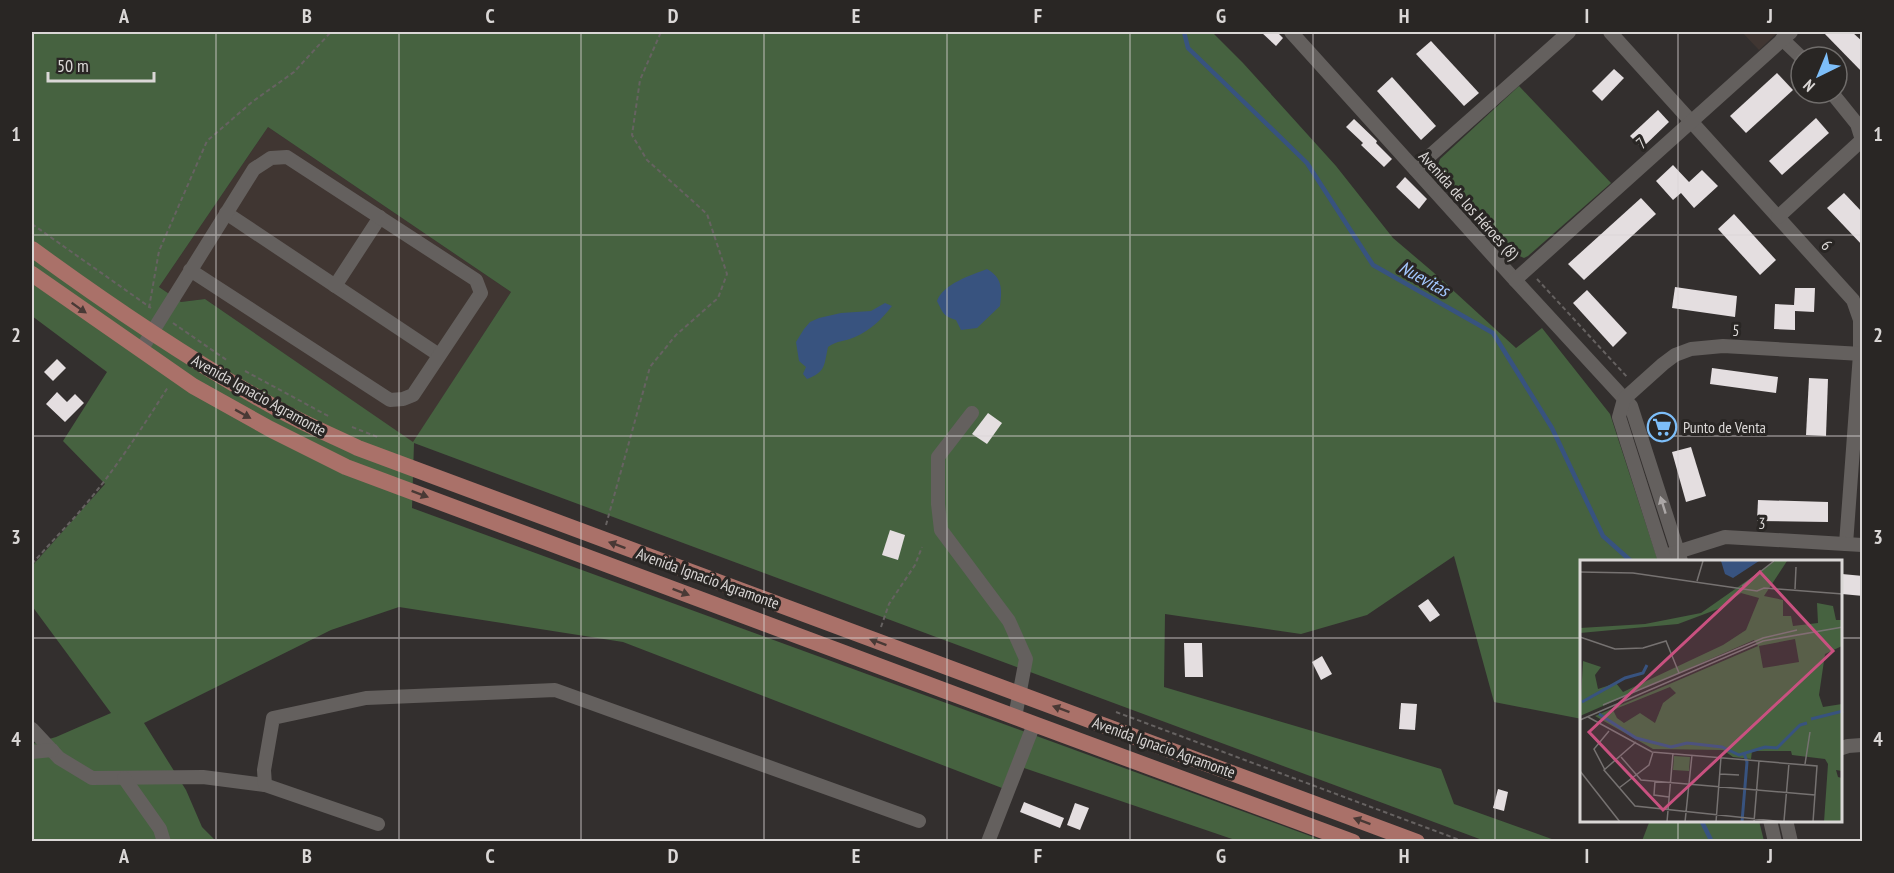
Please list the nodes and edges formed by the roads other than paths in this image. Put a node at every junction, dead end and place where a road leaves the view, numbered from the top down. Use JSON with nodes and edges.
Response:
{"nodes":[{"id":1,"x":1291,"y":32,"type":"edge"},
{"id":2,"x":1569,"y":32,"type":"edge"},
{"id":3,"x":1610,"y":32,"type":"edge"},
{"id":4,"x":1786,"y":35,"type":"edge"},
{"id":5,"x":1842,"y":105,"type":"edge"},
{"id":6,"x":1690,"y":121,"type":"junction"},
{"id":7,"x":1415,"y":169,"type":"junction"},
{"id":8,"x":226,"y":213,"type":"junction"},
{"id":9,"x":380,"y":217,"type":"junction"},
{"id":10,"x":1778,"y":217,"type":"junction"},
{"id":11,"x":32,"y":249,"type":"edge"},
{"id":12,"x":190,"y":270,"type":"junction"},
{"id":13,"x":32,"y":274,"type":"edge"},
{"id":14,"x":1515,"y":280,"type":"junction"},
{"id":15,"x":335,"y":286,"type":"junction"},
{"id":16,"x":152,"y":332,"type":"junction"},
{"id":17,"x":141,"y":350,"type":"junction"},
{"id":18,"x":1862,"y":354,"type":"edge"},
{"id":19,"x":439,"y":355,"type":"junction"},
{"id":20,"x":1624,"y":399,"type":"junction"},
{"id":21,"x":972,"y":413,"type":"dead end"},
{"id":22,"x":1846,"y":544,"type":"junction"},
{"id":23,"x":1863,"y":545,"type":"edge"},
{"id":24,"x":1679,"y":556,"type":"edge"},
{"id":25,"x":1664,"y":559,"type":"edge"},
{"id":26,"x":1019,"y":694,"type":"junction"},
{"id":27,"x":1016,"y":717,"type":"junction"},
{"id":28,"x":1034,"y":724,"type":"junction"},
{"id":29,"x":32,"y":729,"type":"edge"},
{"id":30,"x":1863,"y":746,"type":"edge"},
{"id":31,"x":1843,"y":748,"type":"edge"},
{"id":32,"x":51,"y":750,"type":"junction"},
{"id":33,"x":32,"y":752,"type":"edge"},
{"id":34,"x":124,"y":778,"type":"junction"},
{"id":35,"x":265,"y":785,"type":"junction"},
{"id":36,"x":919,"y":822,"type":"dead end"},
{"id":37,"x":1770,"y":822,"type":"edge"},
{"id":38,"x":1786,"y":822,"type":"edge"},
{"id":39,"x":378,"y":824,"type":"dead end"},
{"id":40,"x":164,"y":842,"type":"edge"},
{"id":41,"x":988,"y":842,"type":"edge"},
{"id":42,"x":1353,"y":842,"type":"edge"},
{"id":43,"x":1417,"y":842,"type":"edge"},
{"id":44,"x":1775,"y":842,"type":"edge"},
{"id":45,"x":1791,"y":842,"type":"edge"}],
"edges":[{"from":1,"to":7,"type":"street","name":"Avenida de los Héroes (8)"},
{"from":2,"to":7,"type":"street"},
{"from":3,"to":6,"type":"street","name":"6"},
{"from":4,"to":6,"type":"street","name":"7"},
{"from":5,"to":10,"type":"street"},
{"from":6,"to":10,"type":"street","name":"6"},
{"from":6,"to":14,"type":"street","name":"7"},
{"from":7,"to":14,"type":"street","name":"Avenida de los Héroes (8)"},
{"from":8,"to":9,"type":"street"},
{"from":8,"to":12,"type":"street"},
{"from":8,"to":15,"type":"street"},
{"from":9,"to":15,"type":"street"},
{"from":9,"to":19,"type":"street"},
{"from":10,"to":18,"type":"street","name":"6"},
{"from":11,"to":16,"type":"main road","name":"Avenida Ignacio Agramonte"},
{"from":12,"to":16,"type":"street"},
{"from":12,"to":19,"type":"street"},
{"from":13,"to":17,"type":"main road","name":"Avenida Ignacio Agramonte","one_way":true},
{"from":14,"to":20,"type":"street","name":"Avenida de los Héroes (8)"},
{"from":15,"to":19,"type":"street"},
{"from":16,"to":17,"type":"street"},
{"from":26,"to":16,"type":"main road","name":"Avenida Ignacio Agramonte","one_way":true},
{"from":17,"to":27,"type":"main road","name":"Avenida Ignacio Agramonte","one_way":true},
{"from":18,"to":20,"type":"street","name":"5"},
{"from":18,"to":22,"type":"street","name":"6"},
{"from":24,"to":20,"type":"street","name":"Avenida de los Héroes (8)","one_way":true},
{"from":20,"to":25,"type":"street"},
{"from":21,"to":26,"type":"street"},
{"from":22,"to":23,"type":"street","name":"3"},
{"from":22,"to":24,"type":"street","name":"3"},
{"from":24,"to":25,"type":"street","name":"3"},
{"from":26,"to":27,"type":"street"},
{"from":43,"to":26,"type":"main road","name":"Avenida Ignacio Agramonte","one_way":true},
{"from":27,"to":28,"type":"main road","name":"Avenida Ignacio Agramonte"},
{"from":28,"to":41,"type":"street"},
{"from":28,"to":42,"type":"main road","name":"Avenida Ignacio Agramonte"},
{"from":29,"to":32,"type":"street"},
{"from":30,"to":31,"type":"street"},
{"from":32,"to":33,"type":"street"},
{"from":32,"to":34,"type":"street"},
{"from":34,"to":35,"type":"street"},
{"from":34,"to":40,"type":"street"},
{"from":35,"to":36,"type":"street"},
{"from":35,"to":39,"type":"street"},
{"from":37,"to":44,"type":"street"},
{"from":38,"to":45,"type":"street"}]}
